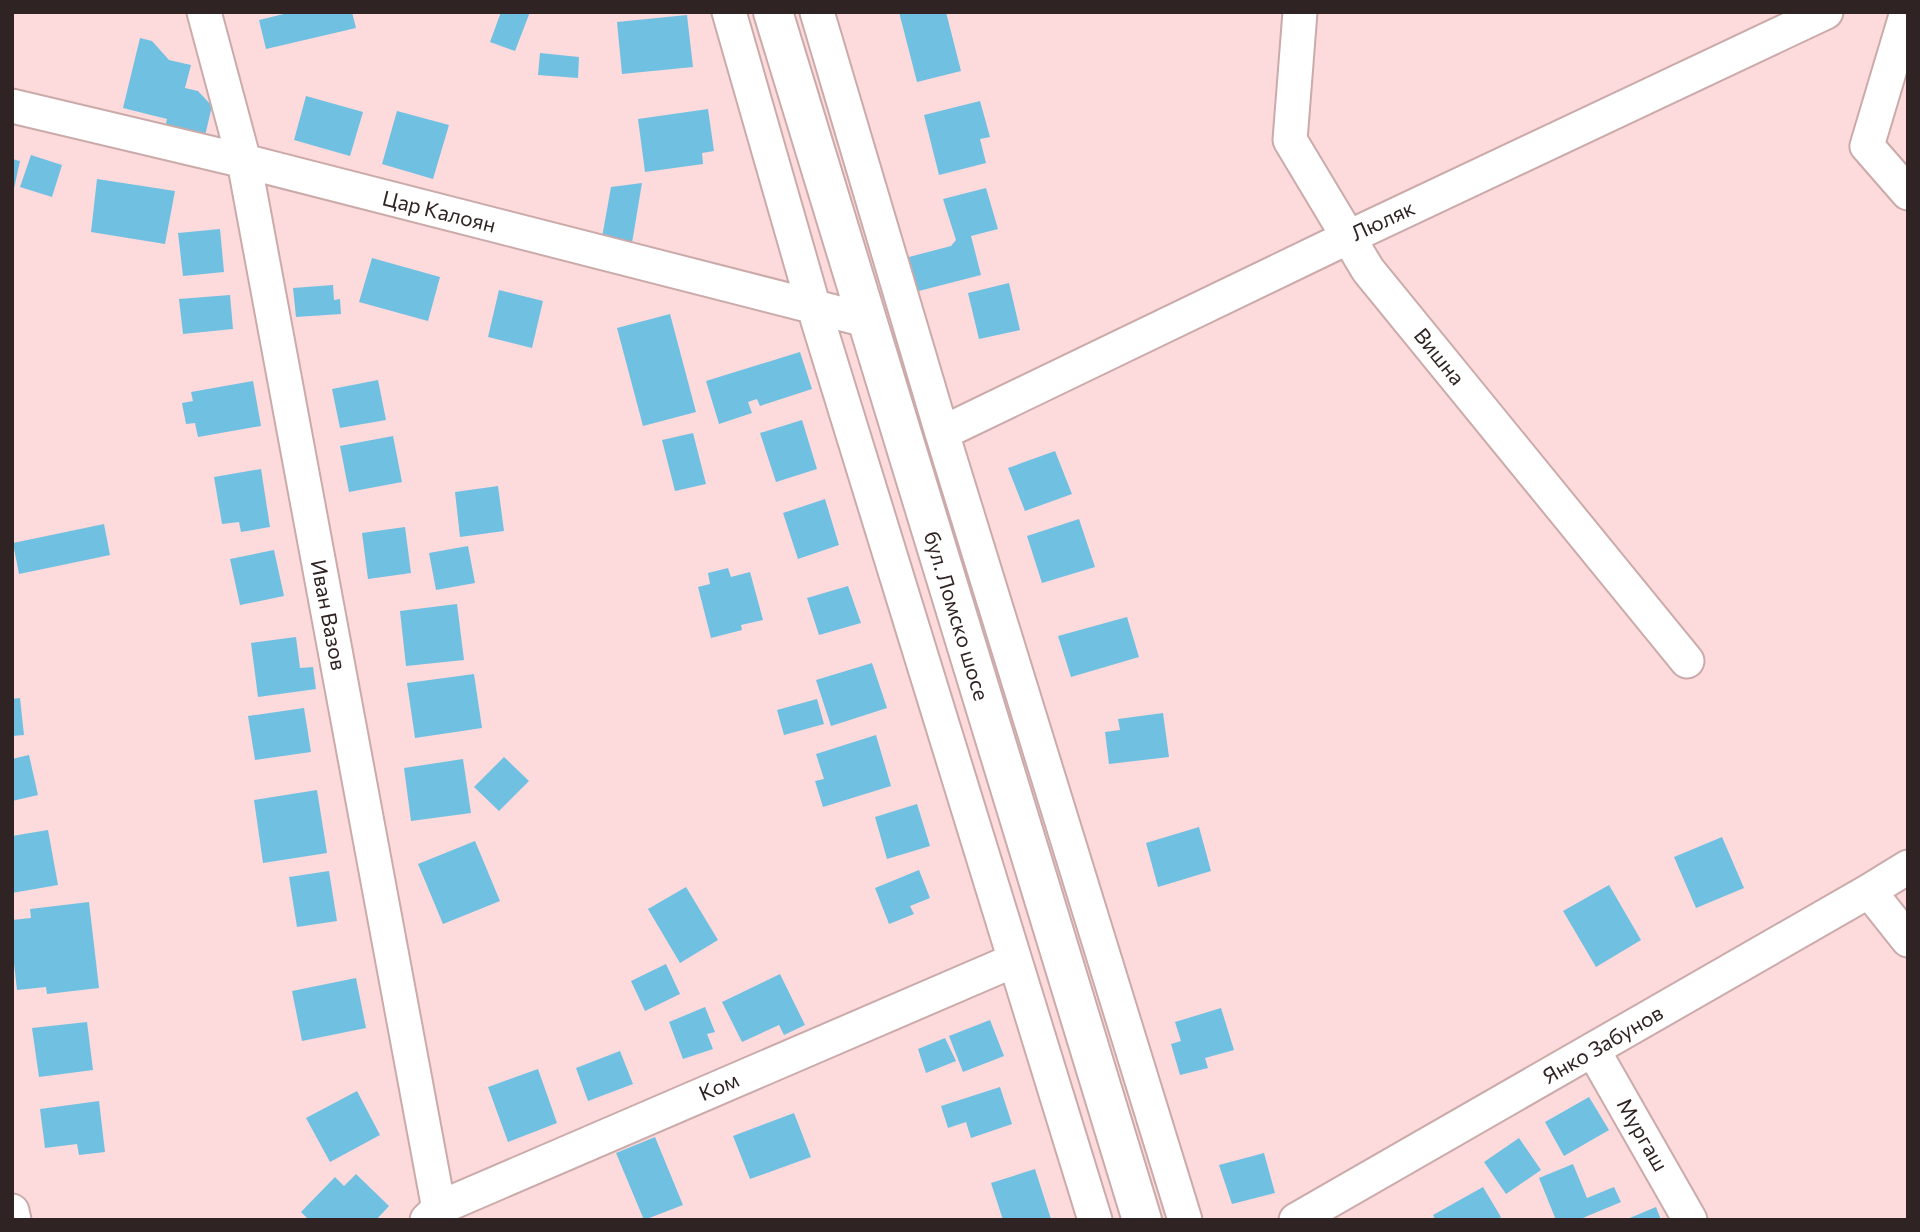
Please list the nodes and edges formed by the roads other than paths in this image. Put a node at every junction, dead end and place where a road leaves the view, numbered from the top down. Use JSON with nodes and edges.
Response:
{"nodes":[{"id":1,"x":204,"y":12,"type":"edge"},
{"id":2,"x":729,"y":12,"type":"edge"},
{"id":3,"x":773,"y":12,"type":"edge"},
{"id":4,"x":817,"y":12,"type":"edge"},
{"id":5,"x":1300,"y":12,"type":"edge"},
{"id":6,"x":1826,"y":12,"type":"edge"},
{"id":7,"x":1907,"y":12,"type":"edge"},
{"id":8,"x":12,"y":106,"type":"edge"},
{"id":9,"x":244,"y":161,"type":"junction"},
{"id":10,"x":1908,"y":192,"type":"edge"},
{"id":11,"x":1348,"y":237,"type":"junction"},
{"id":12,"x":889,"y":254,"type":"junction"},
{"id":13,"x":849,"y":266,"type":"junction"},
{"id":14,"x":814,"y":309,"type":"junction"},
{"id":15,"x":866,"y":320,"type":"junction"},
{"id":16,"x":942,"y":433,"type":"junction"},
{"id":17,"x":1687,"y":661,"type":"dead end"},
{"id":18,"x":1908,"y":867,"type":"edge"},
{"id":19,"x":1869,"y":891,"type":"junction"},
{"id":20,"x":1908,"y":940,"type":"edge"},
{"id":21,"x":1015,"y":960,"type":"junction"},
{"id":22,"x":1593,"y":1050,"type":"junction"},
{"id":23,"x":12,"y":1210,"type":"edge"},
{"id":24,"x":436,"y":1216,"type":"edge"},
{"id":25,"x":14,"y":1220,"type":"edge"},
{"id":26,"x":1095,"y":1220,"type":"edge"},
{"id":27,"x":1142,"y":1220,"type":"edge"},
{"id":28,"x":1185,"y":1220,"type":"edge"},
{"id":29,"x":1296,"y":1220,"type":"edge"},
{"id":30,"x":1690,"y":1220,"type":"edge"}],
"edges":[{"from":1,"to":9,"type":"street","name":"Иван Вазов"},
{"from":2,"to":14,"type":"street"},
{"from":3,"to":13,"type":"main road","name":"бул. Ломско шосе"},
{"from":4,"to":12,"type":"street"},
{"from":5,"to":11,"type":"street","name":"Вишна"},
{"from":6,"to":11,"type":"street","name":"Люляк"},
{"from":7,"to":10,"type":"street"},
{"from":8,"to":9,"type":"street","name":"Цар Калоян"},
{"from":9,"to":14,"type":"street","name":"Цар Калоян"},
{"from":9,"to":24,"type":"street","name":"Иван Вазов"},
{"from":11,"to":16,"type":"street","name":"Люляк"},
{"from":11,"to":17,"type":"street","name":"Вишна"},
{"from":12,"to":13,"type":"street"},
{"from":12,"to":16,"type":"street"},
{"from":13,"to":15,"type":"main road","name":"бул. Ломско шосе"},
{"from":14,"to":15,"type":"street","name":"Цар Калоян"},
{"from":14,"to":21,"type":"street"},
{"from":15,"to":27,"type":"main road","name":"бул. Ломско шосе"},
{"from":16,"to":28,"type":"street"},
{"from":18,"to":19,"type":"street","name":"Янко Забунов"},
{"from":19,"to":20,"type":"street"},
{"from":19,"to":22,"type":"street","name":"Янко Забунов"},
{"from":21,"to":24,"type":"street","name":"Ком"},
{"from":21,"to":26,"type":"street"},
{"from":22,"to":29,"type":"street","name":"Янко Забунов"},
{"from":22,"to":30,"type":"street","name":"Мургаш"},
{"from":23,"to":25,"type":"street"}]}
